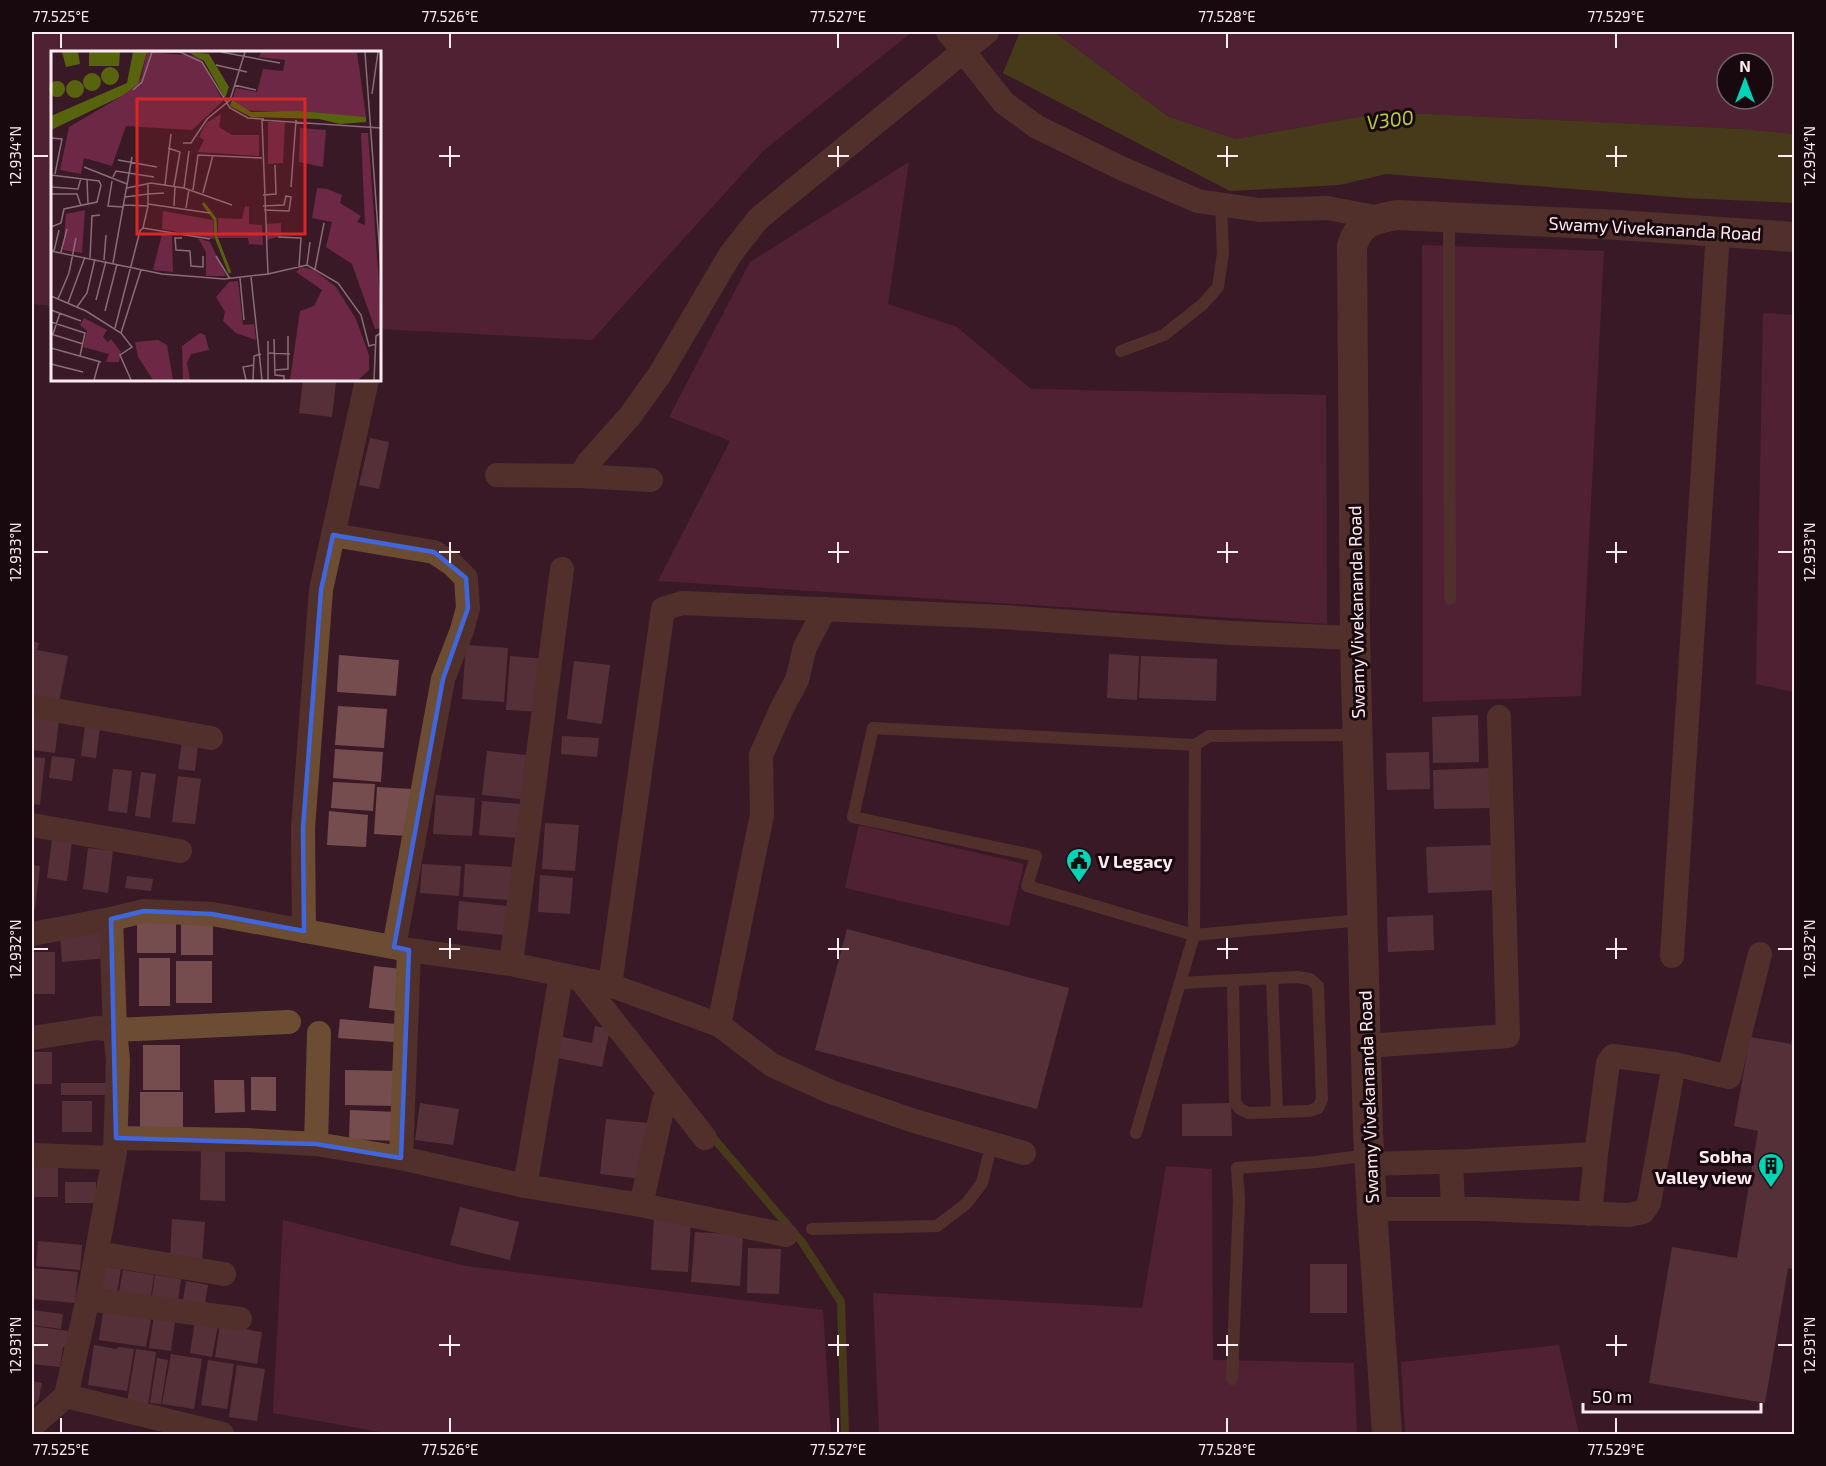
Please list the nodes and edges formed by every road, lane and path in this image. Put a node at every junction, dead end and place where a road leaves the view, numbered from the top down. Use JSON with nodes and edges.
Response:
{"nodes":[{"id":1,"x":948,"y":32,"type":"edge"},
{"id":2,"x":987,"y":32,"type":"edge"},
{"id":3,"x":963,"y":52,"type":"junction"},
{"id":4,"x":1221,"y":205,"type":"junction"},
{"id":5,"x":1449,"y":217,"type":"junction"},
{"id":6,"x":1380,"y":218,"type":"junction"},
{"id":7,"x":1718,"y":232,"type":"junction"},
{"id":8,"x":1794,"y":237,"type":"edge"},
{"id":9,"x":1121,"y":351,"type":"dead end"},
{"id":10,"x":368,"y":381,"type":"edge"},
{"id":11,"x":497,"y":475,"type":"dead end"},
{"id":12,"x":581,"y":476,"type":"junction"},
{"id":13,"x":651,"y":480,"type":"dead end"},
{"id":14,"x":333,"y":535,"type":"junction"},
{"id":15,"x":562,"y":569,"type":"dead end"},
{"id":16,"x":1450,"y":599,"type":"dead end"},
{"id":17,"x":825,"y":609,"type":"junction"},
{"id":18,"x":1355,"y":638,"type":"junction"},
{"id":19,"x":32,"y":706,"type":"edge"},
{"id":20,"x":1499,"y":717,"type":"dead end"},
{"id":21,"x":1358,"y":735,"type":"junction"},
{"id":22,"x":211,"y":738,"type":"dead end"},
{"id":23,"x":1195,"y":745,"type":"junction"},
{"id":24,"x":32,"y":825,"type":"edge"},
{"id":25,"x":180,"y":851,"type":"dead end"},
{"id":26,"x":111,"y":919,"type":"junction"},
{"id":27,"x":1363,"y":920,"type":"junction"},
{"id":28,"x":304,"y":931,"type":"junction"},
{"id":29,"x":32,"y":934,"type":"edge"},
{"id":30,"x":1194,"y":935,"type":"junction"},
{"id":31,"x":402,"y":949,"type":"junction"},
{"id":32,"x":1760,"y":954,"type":"dead end"},
{"id":33,"x":1672,"y":956,"type":"dead end"},
{"id":34,"x":512,"y":964,"type":"junction"},
{"id":35,"x":571,"y":977,"type":"junction"},
{"id":36,"x":1272,"y":978,"type":"junction"},
{"id":37,"x":1233,"y":981,"type":"junction"},
{"id":38,"x":1180,"y":983,"type":"junction"},
{"id":39,"x":610,"y":985,"type":"junction"},
{"id":40,"x":289,"y":1022,"type":"dead end"},
{"id":41,"x":719,"y":1025,"type":"junction"},
{"id":42,"x":114,"y":1030,"type":"junction"},
{"id":43,"x":319,"y":1033,"type":"dead end"},
{"id":44,"x":32,"y":1038,"type":"edge"},
{"id":45,"x":1366,"y":1046,"type":"junction"},
{"id":46,"x":1674,"y":1064,"type":"junction"},
{"id":47,"x":663,"y":1101,"type":"dead end"},
{"id":48,"x":1277,"y":1112,"type":"junction"},
{"id":49,"x":1136,"y":1133,"type":"dead end"},
{"id":50,"x":705,"y":1138,"type":"dead end"},
{"id":51,"x":992,"y":1142,"type":"junction"},
{"id":52,"x":316,"y":1144,"type":"junction"},
{"id":53,"x":115,"y":1148,"type":"junction"},
{"id":54,"x":1024,"y":1153,"type":"dead end"},
{"id":55,"x":1596,"y":1154,"type":"junction"},
{"id":56,"x":32,"y":1155,"type":"edge"},
{"id":57,"x":401,"y":1158,"type":"junction"},
{"id":58,"x":1369,"y":1160,"type":"junction"},
{"id":59,"x":1451,"y":1162,"type":"junction"},
{"id":60,"x":525,"y":1186,"type":"junction"},
{"id":61,"x":641,"y":1204,"type":"junction"},
{"id":62,"x":1371,"y":1209,"type":"junction"},
{"id":63,"x":1453,"y":1209,"type":"junction"},
{"id":64,"x":1590,"y":1214,"type":"junction"},
{"id":65,"x":812,"y":1229,"type":"dead end"},
{"id":66,"x":786,"y":1235,"type":"dead end"},
{"id":67,"x":97,"y":1253,"type":"junction"},
{"id":68,"x":224,"y":1274,"type":"dead end"},
{"id":69,"x":88,"y":1299,"type":"junction"},
{"id":70,"x":240,"y":1320,"type":"dead end"},
{"id":71,"x":1232,"y":1379,"type":"dead end"},
{"id":72,"x":66,"y":1396,"type":"junction"},
{"id":73,"x":32,"y":1426,"type":"edge"},
{"id":74,"x":222,"y":1434,"type":"edge"},
{"id":75,"x":1387,"y":1434,"type":"edge"}],
"edges":[{"from":1,"to":3,"type":"street"},
{"from":2,"to":3,"type":"street"},
{"from":3,"to":4,"type":"street"},
{"from":3,"to":12,"type":"street"},
{"from":4,"to":6,"type":"street"},
{"from":4,"to":9,"type":"lane"},
{"from":5,"to":6,"type":"street","name":"Swamy Vivekananda Road"},
{"from":5,"to":7,"type":"street","name":"Swamy Vivekananda Road"},
{"from":5,"to":16,"type":"lane"},
{"from":6,"to":18,"type":"street","name":"Swamy Vivekananda Road"},
{"from":7,"to":8,"type":"street","name":"Swamy Vivekananda Road"},
{"from":7,"to":33,"type":"street"},
{"from":10,"to":14,"type":"street"},
{"from":11,"to":12,"type":"street"},
{"from":12,"to":13,"type":"street"},
{"from":14,"to":28,"type":"street"},
{"from":14,"to":31,"type":"street"},
{"from":15,"to":34,"type":"street"},
{"from":17,"to":18,"type":"street"},
{"from":17,"to":39,"type":"street"},
{"from":17,"to":41,"type":"street"},
{"from":18,"to":21,"type":"street","name":"Swamy Vivekananda Road"},
{"from":19,"to":22,"type":"street"},
{"from":20,"to":45,"type":"street"},
{"from":21,"to":23,"type":"lane"},
{"from":21,"to":27,"type":"street","name":"Swamy Vivekananda Road"},
{"from":23,"to":30,"type":"lane"},
{"from":23,"to":30,"type":"lane"},
{"from":24,"to":25,"type":"street"},
{"from":26,"to":28,"type":"street"},
{"from":26,"to":29,"type":"street"},
{"from":26,"to":42,"type":"street"},
{"from":27,"to":30,"type":"lane"},
{"from":27,"to":45,"type":"street","name":"Swamy Vivekananda Road"},
{"from":28,"to":31,"type":"street"},
{"from":30,"to":38,"type":"lane"},
{"from":31,"to":34,"type":"street"},
{"from":31,"to":57,"type":"street"},
{"from":32,"to":46,"type":"street"},
{"from":34,"to":35,"type":"street"},
{"from":35,"to":39,"type":"street"},
{"from":35,"to":50,"type":"street"},
{"from":35,"to":60,"type":"street"},
{"from":36,"to":37,"type":"lane"},
{"from":36,"to":48,"type":"lane"},
{"from":36,"to":48,"type":"lane"},
{"from":37,"to":38,"type":"lane"},
{"from":37,"to":48,"type":"lane"},
{"from":38,"to":49,"type":"lane"},
{"from":39,"to":41,"type":"street"},
{"from":40,"to":42,"type":"street"},
{"from":41,"to":51,"type":"street"},
{"from":42,"to":44,"type":"street"},
{"from":42,"to":53,"type":"street"},
{"from":43,"to":52,"type":"street"},
{"from":45,"to":58,"type":"street","name":"Swamy Vivekananda Road"},
{"from":46,"to":55,"type":"street"},
{"from":46,"to":64,"type":"street"},
{"from":47,"to":61,"type":"street"},
{"from":51,"to":54,"type":"street"},
{"from":51,"to":65,"type":"lane"},
{"from":52,"to":53,"type":"street"},
{"from":52,"to":57,"type":"street"},
{"from":53,"to":56,"type":"street"},
{"from":53,"to":67,"type":"street"},
{"from":55,"to":59,"type":"street"},
{"from":55,"to":64,"type":"street"},
{"from":57,"to":60,"type":"street"},
{"from":58,"to":59,"type":"street"},
{"from":58,"to":62,"type":"street","name":"Swamy Vivekananda Road"},
{"from":58,"to":71,"type":"lane"},
{"from":59,"to":63,"type":"street"},
{"from":60,"to":61,"type":"street"},
{"from":61,"to":66,"type":"street"},
{"from":62,"to":63,"type":"street"},
{"from":62,"to":75,"type":"street","name":"Swamy Vivekananda Road"},
{"from":63,"to":64,"type":"street"},
{"from":67,"to":68,"type":"street"},
{"from":67,"to":69,"type":"street"},
{"from":69,"to":70,"type":"street"},
{"from":69,"to":72,"type":"street"},
{"from":72,"to":73,"type":"street"},
{"from":72,"to":74,"type":"street"}]}
